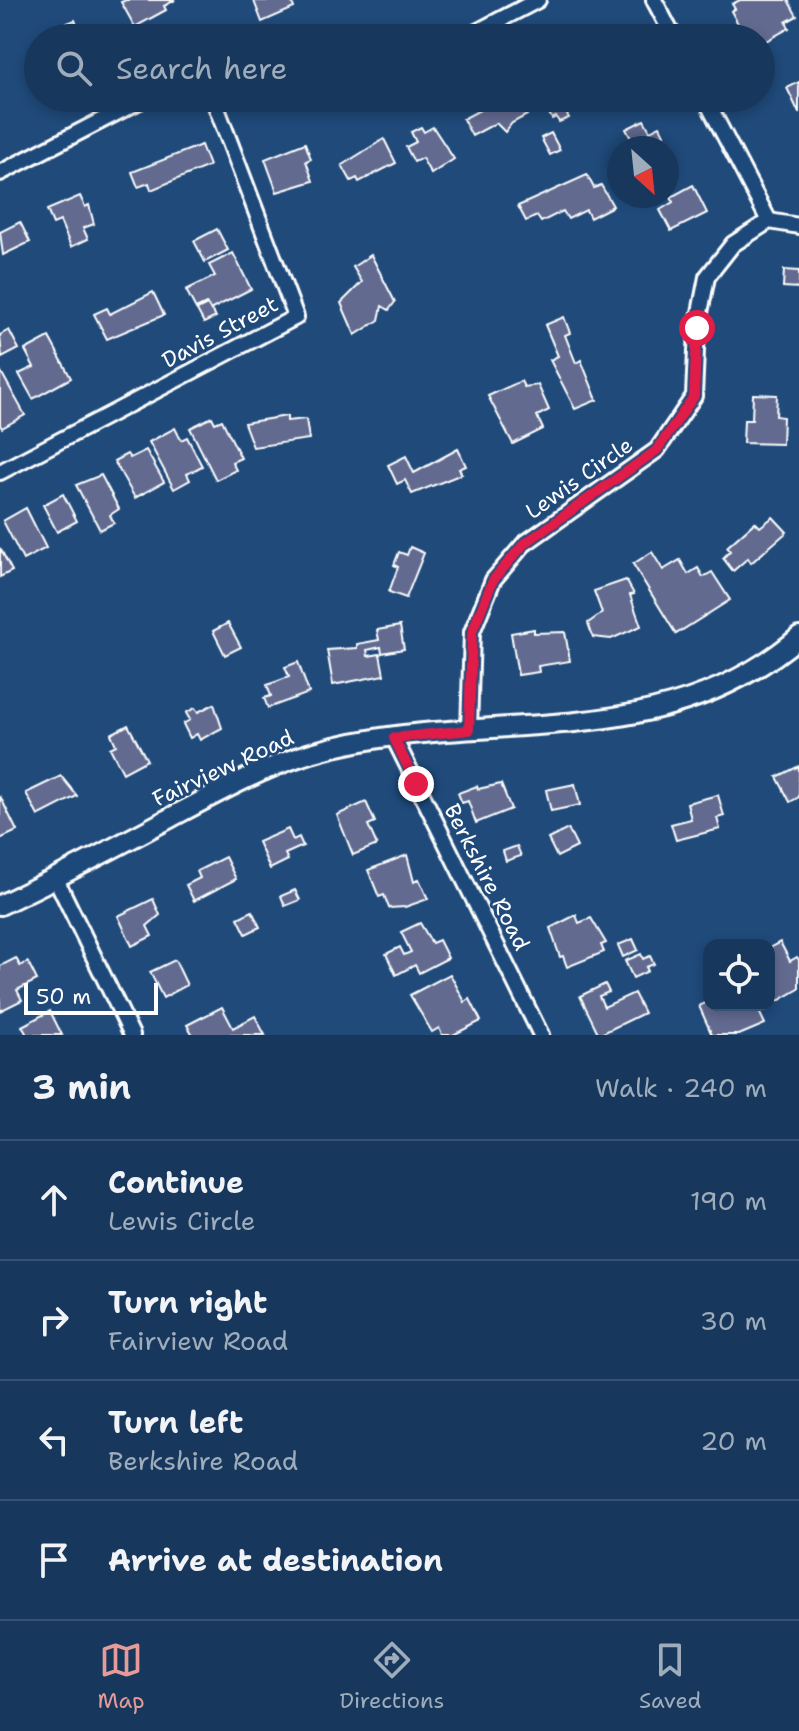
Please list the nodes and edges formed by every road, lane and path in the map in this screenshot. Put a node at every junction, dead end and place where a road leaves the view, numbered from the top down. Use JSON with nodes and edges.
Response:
{"nodes":[{"id":1,"x":538,"y":0,"type":"edge"},
{"id":2,"x":654,"y":0,"type":"edge"},
{"id":3,"x":492,"y":24,"type":"edge"},
{"id":4,"x":667,"y":24,"type":"edge"},
{"id":5,"x":118,"y":112,"type":"edge"},
{"id":6,"x":218,"y":112,"type":"edge"},
{"id":7,"x":712,"y":112,"type":"edge"},
{"id":8,"x":0,"y":173,"type":"edge"},
{"id":9,"x":769,"y":221,"type":"junction"},
{"id":10,"x":799,"y":226,"type":"edge"},
{"id":11,"x":0,"y":472,"type":"edge"},
{"id":12,"x":799,"y":637,"type":"edge"},
{"id":13,"x":469,"y":730,"type":"junction"},
{"id":14,"x":394,"y":738,"type":"junction"},
{"id":15,"x":56,"y":879,"type":"junction"},
{"id":16,"x":0,"y":905,"type":"edge"},
{"id":17,"x":132,"y":1035,"type":"edge"},
{"id":18,"x":541,"y":1035,"type":"edge"}],
"edges":[{"from":1,"to":3,"type":"street"},
{"from":2,"to":4,"type":"street"},
{"from":5,"to":8,"type":"street"},
{"from":6,"to":11,"type":"street","name":"Davis Street"},
{"from":7,"to":9,"type":"street"},
{"from":9,"to":10,"type":"street"},
{"from":9,"to":13,"type":"street","name":"Lewis Circle"},
{"from":12,"to":13,"type":"street","name":"Fairview Road"},
{"from":13,"to":14,"type":"street","name":"Fairview Road"},
{"from":14,"to":15,"type":"street","name":"Fairview Road"},
{"from":14,"to":18,"type":"street","name":"Berkshire Road"},
{"from":15,"to":16,"type":"street","name":"Fairview Road"},
{"from":15,"to":17,"type":"street"}]}
